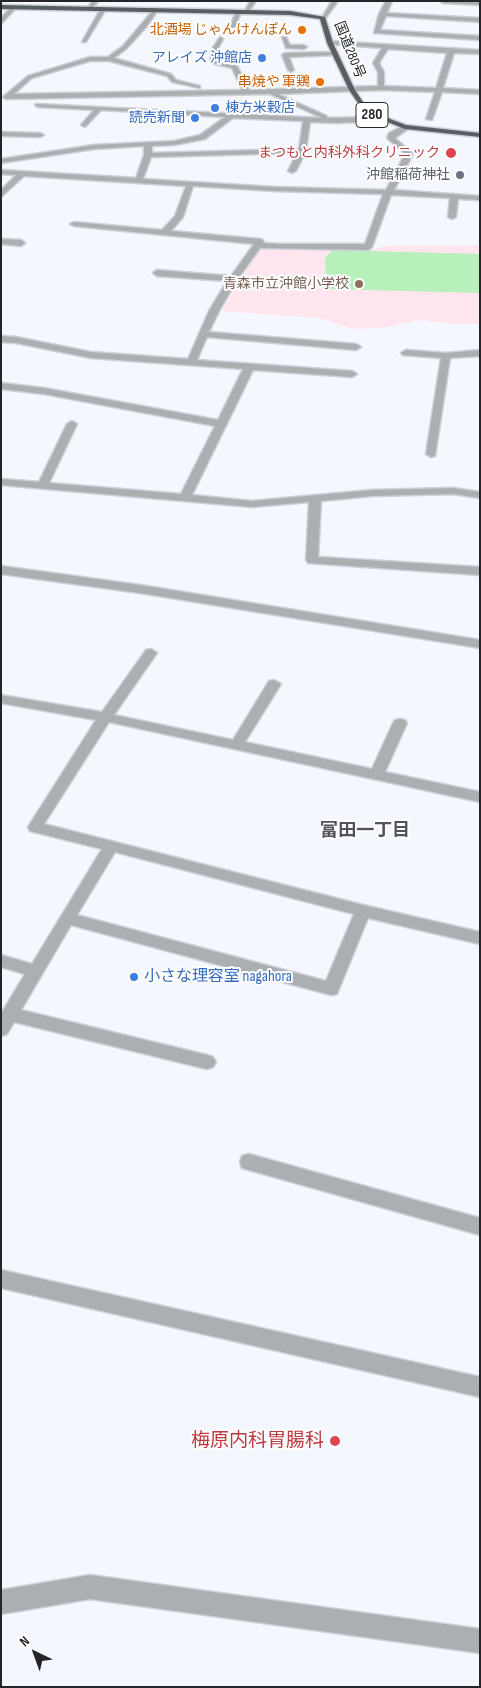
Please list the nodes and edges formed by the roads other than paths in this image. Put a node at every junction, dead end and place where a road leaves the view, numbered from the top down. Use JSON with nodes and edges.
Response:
{"nodes":[{"id":1,"x":95,"y":1,"type":"edge"},
{"id":2,"x":153,"y":1,"type":"edge"},
{"id":3,"x":252,"y":1,"type":"edge"},
{"id":4,"x":336,"y":1,"type":"edge"},
{"id":5,"x":389,"y":1,"type":"edge"},
{"id":6,"x":443,"y":1,"type":"edge"},
{"id":7,"x":480,"y":3,"type":"edge"},
{"id":8,"x":1,"y":7,"type":"edge"},
{"id":9,"x":14,"y":7,"type":"junction"},
{"id":10,"x":89,"y":8,"type":"junction"},
{"id":11,"x":104,"y":9,"type":"junction"},
{"id":12,"x":151,"y":10,"type":"junction"},
{"id":13,"x":238,"y":12,"type":"junction"},
{"id":14,"x":246,"y":12,"type":"junction"},
{"id":15,"x":382,"y":14,"type":"junction"},
{"id":16,"x":323,"y":18,"type":"junction"},
{"id":17,"x":480,"y":20,"type":"edge"},
{"id":18,"x":1,"y":22,"type":"edge"},
{"id":19,"x":232,"y":28,"type":"dead end"},
{"id":20,"x":284,"y":38,"type":"dead end"},
{"id":21,"x":480,"y":38,"type":"edge"},
{"id":22,"x":220,"y":39,"type":"dead end"},
{"id":23,"x":84,"y":41,"type":"dead end"},
{"id":24,"x":386,"y":47,"type":"junction"},
{"id":25,"x":332,"y":48,"type":"junction"},
{"id":26,"x":451,"y":51,"type":"junction"},
{"id":27,"x":480,"y":52,"type":"edge"},
{"id":28,"x":109,"y":60,"type":"junction"},
{"id":29,"x":291,"y":70,"type":"dead end"},
{"id":30,"x":381,"y":88,"type":"junction"},
{"id":31,"x":352,"y":90,"type":"junction"},
{"id":32,"x":439,"y":90,"type":"junction"},
{"id":33,"x":234,"y":92,"type":"junction"},
{"id":34,"x":247,"y":92,"type":"junction"},
{"id":35,"x":270,"y":92,"type":"junction"},
{"id":36,"x":480,"y":92,"type":"edge"},
{"id":37,"x":3,"y":100,"type":"edge"},
{"id":38,"x":99,"y":108,"type":"junction"},
{"id":39,"x":231,"y":116,"type":"junction"},
{"id":40,"x":381,"y":119,"type":"junction"},
{"id":41,"x":430,"y":119,"type":"dead end"},
{"id":42,"x":307,"y":120,"type":"junction"},
{"id":43,"x":335,"y":121,"type":"junction"},
{"id":44,"x":85,"y":125,"type":"dead end"},
{"id":45,"x":405,"y":127,"type":"junction"},
{"id":46,"x":1,"y":134,"type":"edge"},
{"id":47,"x":40,"y":135,"type":"dead end"},
{"id":48,"x":480,"y":135,"type":"edge"},
{"id":49,"x":148,"y":144,"type":"junction"},
{"id":50,"x":302,"y":151,"type":"junction"},
{"id":51,"x":148,"y":155,"type":"junction"},
{"id":52,"x":1,"y":161,"type":"edge"},
{"id":53,"x":292,"y":171,"type":"dead end"},
{"id":54,"x":1,"y":172,"type":"edge"},
{"id":55,"x":21,"y":174,"type":"junction"},
{"id":56,"x":139,"y":180,"type":"junction"},
{"id":57,"x":190,"y":184,"type":"junction"},
{"id":58,"x":388,"y":192,"type":"junction"},
{"id":59,"x":1,"y":195,"type":"edge"},
{"id":60,"x":454,"y":196,"type":"junction"},
{"id":61,"x":480,"y":198,"type":"edge"},
{"id":62,"x":452,"y":217,"type":"dead end"},
{"id":63,"x":74,"y":224,"type":"dead end"},
{"id":64,"x":164,"y":233,"type":"junction"},
{"id":65,"x":1,"y":241,"type":"edge"},
{"id":66,"x":21,"y":243,"type":"dead end"},
{"id":67,"x":258,"y":245,"type":"junction"},
{"id":68,"x":157,"y":273,"type":"dead end"},
{"id":69,"x":233,"y":280,"type":"junction"},
{"id":70,"x":203,"y":334,"type":"junction"},
{"id":71,"x":1,"y":339,"type":"edge"},
{"id":72,"x":356,"y":347,"type":"dead end"},
{"id":73,"x":406,"y":353,"type":"dead end"},
{"id":74,"x":480,"y":353,"type":"edge"},
{"id":75,"x":446,"y":356,"type":"junction"},
{"id":76,"x":191,"y":362,"type":"junction"},
{"id":77,"x":249,"y":367,"type":"junction"},
{"id":78,"x":352,"y":374,"type":"dead end"},
{"id":79,"x":1,"y":386,"type":"edge"},
{"id":80,"x":72,"y":424,"type":"dead end"},
{"id":81,"x":221,"y":424,"type":"junction"},
{"id":82,"x":430,"y":454,"type":"dead end"},
{"id":83,"x":1,"y":482,"type":"edge"},
{"id":84,"x":42,"y":486,"type":"junction"},
{"id":85,"x":480,"y":495,"type":"edge"},
{"id":86,"x":185,"y":498,"type":"junction"},
{"id":87,"x":315,"y":499,"type":"junction"},
{"id":88,"x":1,"y":570,"type":"edge"},
{"id":89,"x":480,"y":571,"type":"edge"},
{"id":90,"x":480,"y":644,"type":"edge"},
{"id":91,"x":151,"y":653,"type":"dead end"},
{"id":92,"x":274,"y":684,"type":"dead end"},
{"id":93,"x":1,"y":699,"type":"edge"},
{"id":94,"x":105,"y":717,"type":"junction"},
{"id":95,"x":400,"y":723,"type":"dead end"},
{"id":96,"x":237,"y":746,"type":"junction"},
{"id":97,"x":377,"y":775,"type":"junction"},
{"id":98,"x":480,"y":797,"type":"edge"},
{"id":99,"x":111,"y":846,"type":"junction"},
{"id":100,"x":363,"y":912,"type":"junction"},
{"id":101,"x":66,"y":918,"type":"junction"},
{"id":102,"x":480,"y":938,"type":"edge"},
{"id":103,"x":1,"y":961,"type":"edge"},
{"id":104,"x":36,"y":971,"type":"junction"},
{"id":105,"x":10,"y":1014,"type":"junction"},
{"id":106,"x":1,"y":1029,"type":"edge"},
{"id":107,"x":207,"y":1062,"type":"dead end"},
{"id":108,"x":248,"y":1162,"type":"dead end"},
{"id":109,"x":480,"y":1226,"type":"edge"},
{"id":110,"x":1,"y":1280,"type":"edge"},
{"id":111,"x":480,"y":1388,"type":"edge"},
{"id":112,"x":1,"y":1602,"type":"edge"},
{"id":113,"x":480,"y":1640,"type":"edge"}],
"edges":[{"from":1,"to":10,"type":"street"},
{"from":2,"to":12,"type":"street"},
{"from":3,"to":14,"type":"street"},
{"from":4,"to":16,"type":"street"},
{"from":5,"to":15,"type":"street"},
{"from":6,"to":7,"type":"street"},
{"from":8,"to":9,"type":"highway","name":"国道280号"},
{"from":9,"to":10,"type":"highway","name":"国道280号"},
{"from":9,"to":18,"type":"street"},
{"from":10,"to":11,"type":"highway","name":"国道280号"},
{"from":11,"to":12,"type":"highway","name":"国道280号"},
{"from":11,"to":23,"type":"street"},
{"from":12,"to":13,"type":"highway","name":"国道280号"},
{"from":12,"to":28,"type":"street"},
{"from":13,"to":14,"type":"highway","name":"国道280号"},
{"from":13,"to":19,"type":"street"},
{"from":14,"to":16,"type":"highway","name":"国道280号"},
{"from":15,"to":17,"type":"street"},
{"from":15,"to":21,"type":"street"},
{"from":16,"to":25,"type":"highway","name":"国道280号","number":"280"},
{"from":20,"to":25,"type":"street"},
{"from":22,"to":34,"type":"street"},
{"from":24,"to":25,"type":"street"},
{"from":24,"to":26,"type":"street"},
{"from":24,"to":30,"type":"street"},
{"from":25,"to":29,"type":"street"},
{"from":25,"to":31,"type":"highway","name":"国道280号","number":"280"},
{"from":26,"to":27,"type":"street"},
{"from":26,"to":32,"type":"street"},
{"from":28,"to":33,"type":"street"},
{"from":28,"to":37,"type":"street"},
{"from":30,"to":31,"type":"street"},
{"from":30,"to":32,"type":"street"},
{"from":31,"to":35,"type":"street"},
{"from":31,"to":40,"type":"highway","name":"国道280号","number":"280"},
{"from":32,"to":36,"type":"street"},
{"from":32,"to":41,"type":"street"},
{"from":33,"to":34,"type":"street"},
{"from":33,"to":37,"type":"street"},
{"from":34,"to":35,"type":"street"},
{"from":35,"to":43,"type":"street"},
{"from":37,"to":38,"type":"street"},
{"from":38,"to":39,"type":"street"},
{"from":38,"to":44,"type":"street"},
{"from":39,"to":42,"type":"street"},
{"from":39,"to":49,"type":"street"},
{"from":40,"to":43,"type":"street"},
{"from":40,"to":45,"type":"highway","name":"国道280号","number":"280"},
{"from":42,"to":43,"type":"street"},
{"from":42,"to":50,"type":"street"},
{"from":45,"to":48,"type":"highway","name":"国道280号","number":"280"},
{"from":45,"to":58,"type":"street"},
{"from":46,"to":47,"type":"street"},
{"from":49,"to":51,"type":"street"},
{"from":49,"to":52,"type":"street"},
{"from":50,"to":51,"type":"street"},
{"from":50,"to":53,"type":"street"},
{"from":51,"to":56,"type":"street"},
{"from":54,"to":55,"type":"street"},
{"from":55,"to":56,"type":"street"},
{"from":55,"to":59,"type":"street"},
{"from":56,"to":57,"type":"street"},
{"from":57,"to":58,"type":"street"},
{"from":57,"to":64,"type":"street"},
{"from":58,"to":60,"type":"street"},
{"from":58,"to":67,"type":"street"},
{"from":60,"to":61,"type":"street"},
{"from":60,"to":62,"type":"street"},
{"from":63,"to":64,"type":"street"},
{"from":64,"to":67,"type":"street"},
{"from":65,"to":66,"type":"street"},
{"from":67,"to":69,"type":"street"},
{"from":68,"to":69,"type":"street"},
{"from":69,"to":70,"type":"street"},
{"from":70,"to":72,"type":"street"},
{"from":70,"to":76,"type":"street"},
{"from":71,"to":76,"type":"street"},
{"from":73,"to":75,"type":"street"},
{"from":74,"to":75,"type":"street"},
{"from":75,"to":82,"type":"street"},
{"from":76,"to":77,"type":"street"},
{"from":77,"to":78,"type":"street"},
{"from":77,"to":81,"type":"street"},
{"from":79,"to":81,"type":"street"},
{"from":80,"to":84,"type":"street"},
{"from":81,"to":86,"type":"street"},
{"from":83,"to":84,"type":"street"},
{"from":84,"to":86,"type":"street"},
{"from":85,"to":87,"type":"street"},
{"from":86,"to":87,"type":"street"},
{"from":87,"to":89,"type":"street"},
{"from":88,"to":90,"type":"street"},
{"from":91,"to":94,"type":"street"},
{"from":92,"to":96,"type":"street"},
{"from":93,"to":94,"type":"street"},
{"from":94,"to":96,"type":"street"},
{"from":94,"to":99,"type":"street"},
{"from":95,"to":97,"type":"street"},
{"from":96,"to":97,"type":"street"},
{"from":97,"to":98,"type":"street"},
{"from":99,"to":100,"type":"street"},
{"from":99,"to":101,"type":"street"},
{"from":100,"to":101,"type":"street"},
{"from":100,"to":102,"type":"street"},
{"from":101,"to":104,"type":"street"},
{"from":103,"to":104,"type":"street"},
{"from":104,"to":105,"type":"street"},
{"from":105,"to":106,"type":"street"},
{"from":105,"to":107,"type":"street"},
{"from":108,"to":109,"type":"street"},
{"from":110,"to":111,"type":"street"},
{"from":112,"to":113,"type":"street"}]}
